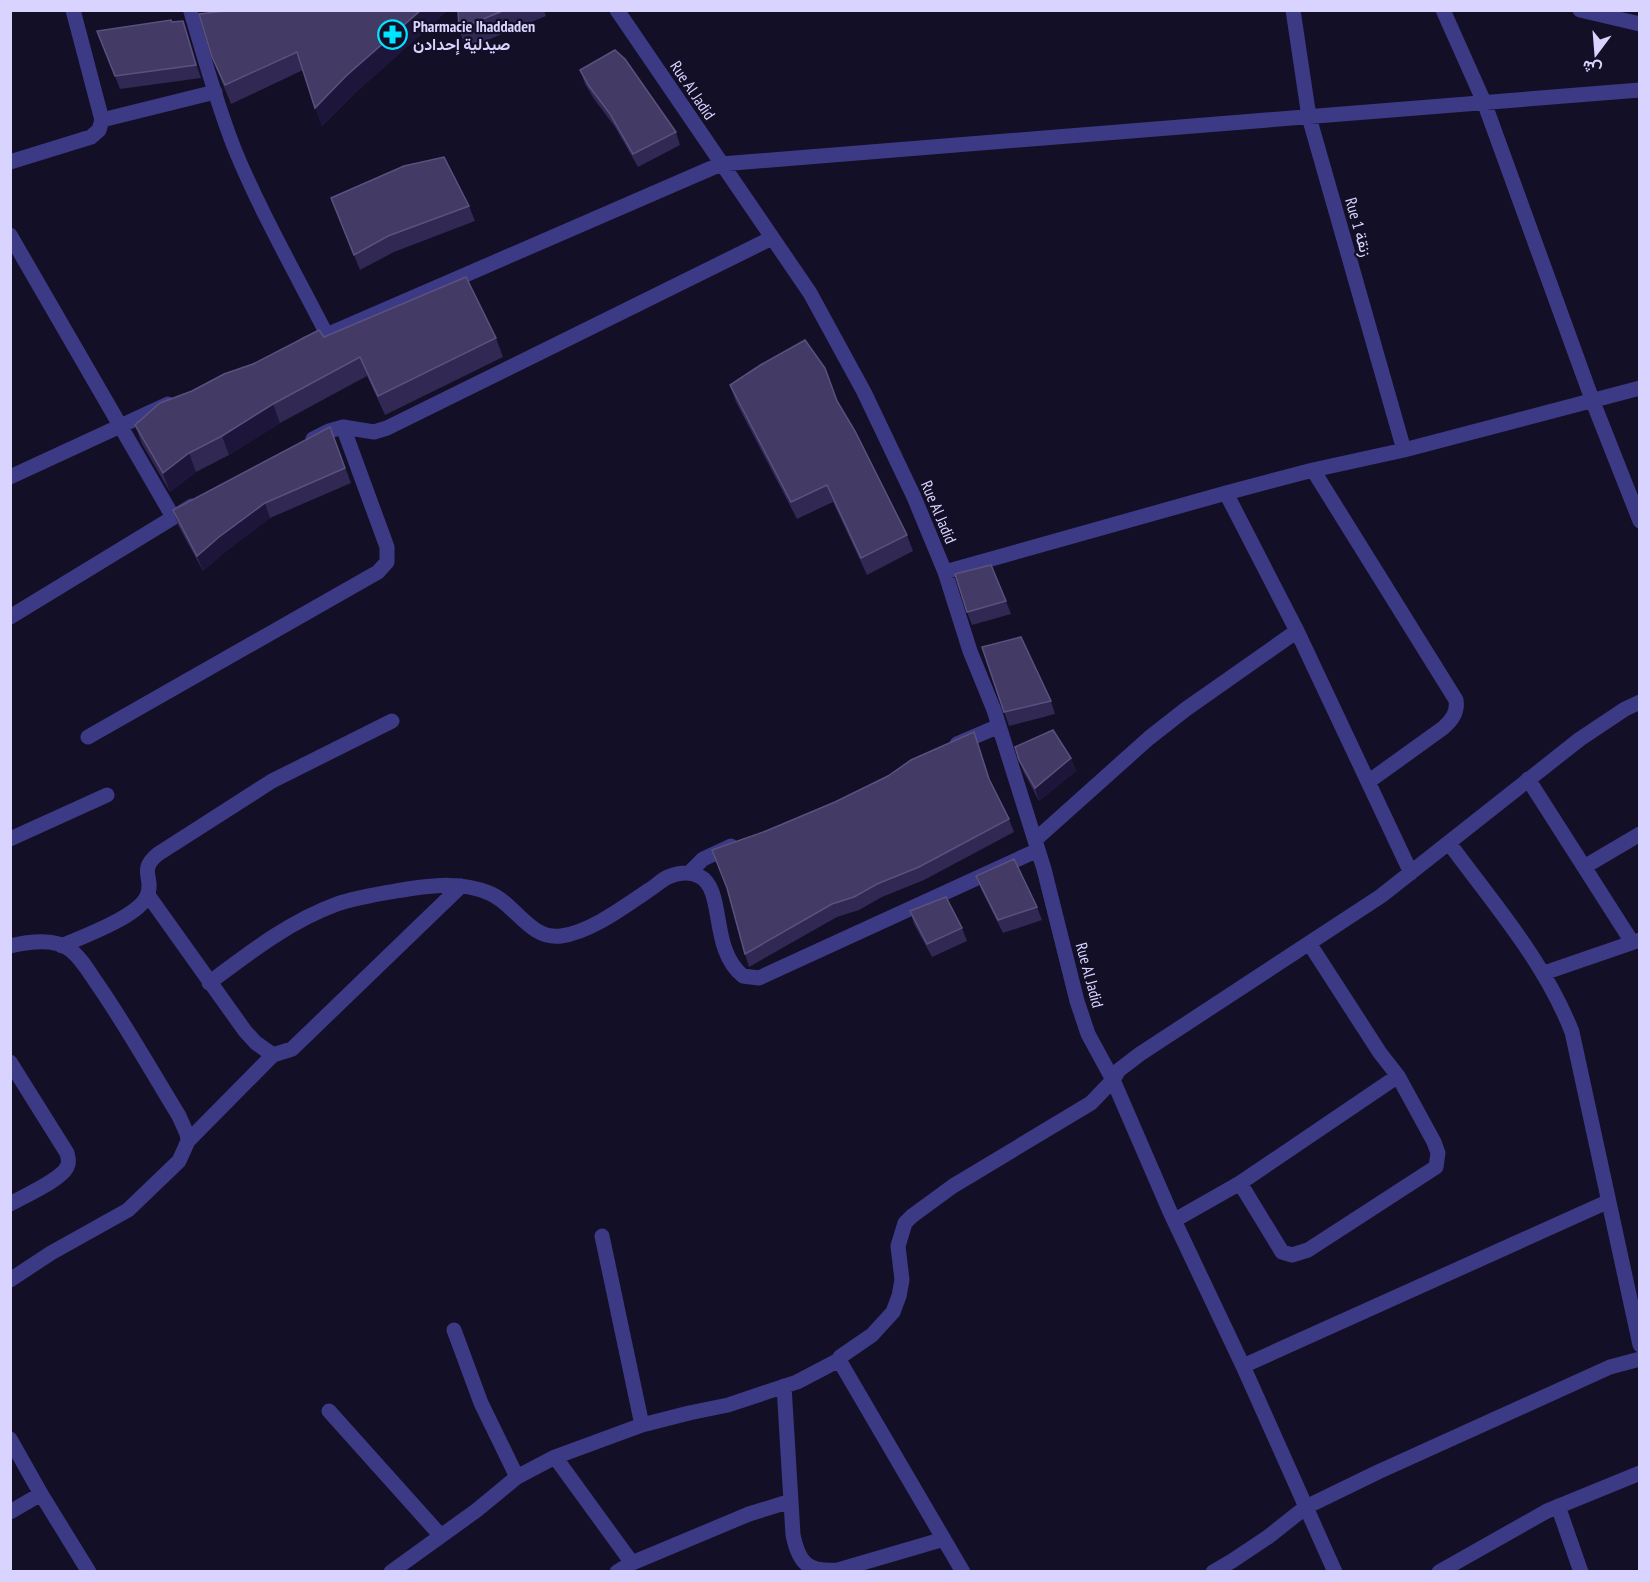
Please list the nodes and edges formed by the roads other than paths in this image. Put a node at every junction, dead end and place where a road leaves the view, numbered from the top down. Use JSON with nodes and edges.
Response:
{"nodes":[{"id":1,"x":73,"y":10,"type":"edge"},
{"id":2,"x":190,"y":10,"type":"edge"},
{"id":3,"x":617,"y":10,"type":"edge"},
{"id":4,"x":1293,"y":10,"type":"edge"},
{"id":5,"x":1443,"y":10,"type":"edge"},
{"id":6,"x":1580,"y":10,"type":"edge"},
{"id":7,"x":1639,"y":10,"type":"edge"},
{"id":8,"x":1640,"y":17,"type":"edge"},
{"id":9,"x":1640,"y":24,"type":"edge"},
{"id":10,"x":1640,"y":90,"type":"edge"},
{"id":11,"x":215,"y":92,"type":"junction"},
{"id":12,"x":1484,"y":102,"type":"junction"},
{"id":13,"x":1309,"y":117,"type":"junction"},
{"id":14,"x":102,"y":120,"type":"junction"},
{"id":15,"x":10,"y":162,"type":"edge"},
{"id":16,"x":721,"y":164,"type":"junction"},
{"id":17,"x":10,"y":235,"type":"edge"},
{"id":18,"x":772,"y":238,"type":"junction"},
{"id":19,"x":327,"y":335,"type":"junction"},
{"id":20,"x":295,"y":349,"type":"edge"},
{"id":21,"x":1640,"y":388,"type":"edge"},
{"id":22,"x":185,"y":397,"type":"edge"},
{"id":23,"x":1593,"y":402,"type":"junction"},
{"id":24,"x":119,"y":425,"type":"junction"},
{"id":25,"x":343,"y":427,"type":"junction"},
{"id":26,"x":299,"y":446,"type":"edge"},
{"id":27,"x":1404,"y":450,"type":"junction"},
{"id":28,"x":1313,"y":470,"type":"junction"},
{"id":29,"x":10,"y":477,"type":"edge"},
{"id":30,"x":1226,"y":493,"type":"junction"},
{"id":31,"x":202,"y":500,"type":"edge"},
{"id":32,"x":173,"y":517,"type":"junction"},
{"id":33,"x":1640,"y":521,"type":"edge"},
{"id":34,"x":945,"y":572,"type":"junction"},
{"id":35,"x":10,"y":617,"type":"edge"},
{"id":36,"x":1297,"y":631,"type":"junction"},
{"id":37,"x":1640,"y":702,"type":"edge"},
{"id":38,"x":392,"y":721,"type":"dead end"},
{"id":39,"x":999,"y":726,"type":"junction"},
{"id":40,"x":88,"y":737,"type":"dead end"},
{"id":41,"x":946,"y":749,"type":"edge"},
{"id":42,"x":1528,"y":779,"type":"junction"},
{"id":43,"x":1368,"y":782,"type":"junction"},
{"id":44,"x":107,"y":795,"type":"dead end"},
{"id":45,"x":1640,"y":834,"type":"edge"},
{"id":46,"x":10,"y":839,"type":"edge"},
{"id":47,"x":749,"y":841,"type":"edge"},
{"id":48,"x":1449,"y":843,"type":"junction"},
{"id":49,"x":1037,"y":845,"type":"junction"},
{"id":50,"x":1584,"y":867,"type":"junction"},
{"id":51,"x":689,"y":873,"type":"junction"},
{"id":52,"x":1411,"y":873,"type":"junction"},
{"id":53,"x":461,"y":886,"type":"junction"},
{"id":54,"x":148,"y":895,"type":"junction"},
{"id":55,"x":1636,"y":941,"type":"edge"},
{"id":56,"x":1309,"y":943,"type":"junction"},
{"id":57,"x":10,"y":946,"type":"edge"},
{"id":58,"x":62,"y":946,"type":"junction"},
{"id":59,"x":1544,"y":973,"type":"junction"},
{"id":60,"x":209,"y":983,"type":"junction"},
{"id":61,"x":273,"y":1055,"type":"junction"},
{"id":62,"x":10,"y":1062,"type":"edge"},
{"id":63,"x":1398,"y":1076,"type":"junction"},
{"id":64,"x":1113,"y":1080,"type":"junction"},
{"id":65,"x":188,"y":1142,"type":"junction"},
{"id":66,"x":1240,"y":1183,"type":"junction"},
{"id":67,"x":1607,"y":1202,"type":"junction"},
{"id":68,"x":10,"y":1204,"type":"edge"},
{"id":69,"x":1174,"y":1220,"type":"junction"},
{"id":70,"x":602,"y":1236,"type":"dead end"},
{"id":71,"x":10,"y":1280,"type":"edge"},
{"id":72,"x":454,"y":1330,"type":"dead end"},
{"id":73,"x":1640,"y":1345,"type":"edge"},
{"id":74,"x":1640,"y":1359,"type":"edge"},
{"id":75,"x":839,"y":1360,"type":"junction"},
{"id":76,"x":1243,"y":1366,"type":"junction"},
{"id":77,"x":784,"y":1386,"type":"junction"},
{"id":78,"x":329,"y":1411,"type":"dead end"},
{"id":79,"x":642,"y":1425,"type":"junction"},
{"id":80,"x":10,"y":1439,"type":"edge"},
{"id":81,"x":555,"y":1457,"type":"junction"},
{"id":82,"x":1640,"y":1473,"type":"edge"},
{"id":83,"x":517,"y":1477,"type":"junction"},
{"id":84,"x":41,"y":1494,"type":"junction"},
{"id":85,"x":791,"y":1501,"type":"junction"},
{"id":86,"x":1558,"y":1506,"type":"junction"},
{"id":87,"x":1306,"y":1507,"type":"junction"},
{"id":88,"x":10,"y":1512,"type":"edge"},
{"id":89,"x":441,"y":1536,"type":"junction"},
{"id":90,"x":944,"y":1539,"type":"junction"},
{"id":91,"x":632,"y":1563,"type":"junction"},
{"id":92,"x":89,"y":1572,"type":"edge"},
{"id":93,"x":391,"y":1572,"type":"edge"},
{"id":94,"x":617,"y":1572,"type":"edge"},
{"id":95,"x":963,"y":1572,"type":"edge"},
{"id":96,"x":1213,"y":1572,"type":"edge"},
{"id":97,"x":1335,"y":1572,"type":"edge"},
{"id":98,"x":1439,"y":1572,"type":"edge"},
{"id":99,"x":1581,"y":1572,"type":"edge"}],
"edges":[{"from":1,"to":14,"type":"street"},
{"from":2,"to":11,"type":"lane"},
{"from":3,"to":16,"type":"street","name":"Rue Al Jadid"},
{"from":4,"to":13,"type":"street","name":"Rue 1 زنقة"},
{"from":5,"to":12,"type":"street"},
{"from":6,"to":9,"type":"street"},
{"from":7,"to":8,"type":"street"},
{"from":10,"to":12,"type":"street"},
{"from":11,"to":14,"type":"street"},
{"from":11,"to":19,"type":"lane"},
{"from":12,"to":13,"type":"street"},
{"from":12,"to":23,"type":"street"},
{"from":13,"to":16,"type":"street"},
{"from":13,"to":27,"type":"street","name":"Rue 1 زنقة"},
{"from":14,"to":15,"type":"street"},
{"from":16,"to":18,"type":"street","name":"Rue Al Jadid"},
{"from":16,"to":19,"type":"street"},
{"from":17,"to":24,"type":"street"},
{"from":18,"to":25,"type":"street"},
{"from":18,"to":34,"type":"street","name":"Rue Al Jadid"},
{"from":19,"to":20,"type":"street"},
{"from":21,"to":23,"type":"street"},
{"from":22,"to":24,"type":"street"},
{"from":23,"to":27,"type":"street"},
{"from":23,"to":33,"type":"street"},
{"from":24,"to":29,"type":"street"},
{"from":24,"to":32,"type":"street"},
{"from":25,"to":26,"type":"street"},
{"from":25,"to":40,"type":"street"},
{"from":27,"to":28,"type":"street"},
{"from":28,"to":30,"type":"street"},
{"from":28,"to":43,"type":"street"},
{"from":30,"to":34,"type":"street"},
{"from":30,"to":36,"type":"street"},
{"from":31,"to":32,"type":"street"},
{"from":32,"to":35,"type":"street"},
{"from":34,"to":39,"type":"street","name":"Rue Al Jadid"},
{"from":36,"to":43,"type":"street"},
{"from":36,"to":49,"type":"street"},
{"from":37,"to":42,"type":"street"},
{"from":38,"to":54,"type":"street"},
{"from":39,"to":41,"type":"street"},
{"from":39,"to":49,"type":"street","name":"Rue Al Jadid"},
{"from":42,"to":48,"type":"street"},
{"from":42,"to":50,"type":"street"},
{"from":43,"to":52,"type":"street"},
{"from":44,"to":46,"type":"street"},
{"from":45,"to":50,"type":"street"},
{"from":47,"to":51,"type":"street"},
{"from":48,"to":52,"type":"street"},
{"from":48,"to":59,"type":"street"},
{"from":49,"to":51,"type":"street"},
{"from":49,"to":64,"type":"street","name":"Rue Al Jadid"},
{"from":50,"to":55,"type":"street"},
{"from":51,"to":53,"type":"street"},
{"from":52,"to":56,"type":"street"},
{"from":53,"to":60,"type":"street"},
{"from":53,"to":61,"type":"street"},
{"from":54,"to":58,"type":"street"},
{"from":54,"to":60,"type":"street"},
{"from":55,"to":59,"type":"street"},
{"from":56,"to":63,"type":"street"},
{"from":56,"to":64,"type":"street"},
{"from":57,"to":58,"type":"street"},
{"from":58,"to":65,"type":"street"},
{"from":59,"to":67,"type":"street"},
{"from":60,"to":61,"type":"street"},
{"from":61,"to":65,"type":"street"},
{"from":62,"to":68,"type":"street"},
{"from":63,"to":66,"type":"street"},
{"from":63,"to":66,"type":"street"},
{"from":64,"to":69,"type":"street","name":"Rue Al Jadid"},
{"from":64,"to":75,"type":"street"},
{"from":65,"to":71,"type":"street"},
{"from":66,"to":69,"type":"street"},
{"from":67,"to":73,"type":"street"},
{"from":67,"to":76,"type":"street"},
{"from":69,"to":76,"type":"street","name":"Rue Al Jadid"},
{"from":70,"to":79,"type":"street"},
{"from":72,"to":83,"type":"street"},
{"from":74,"to":87,"type":"street"},
{"from":75,"to":77,"type":"street"},
{"from":75,"to":90,"type":"street"},
{"from":76,"to":87,"type":"street","name":"Rue Al Jadid"},
{"from":77,"to":79,"type":"street"},
{"from":77,"to":85,"type":"street"},
{"from":78,"to":89,"type":"street"},
{"from":79,"to":81,"type":"street"},
{"from":80,"to":84,"type":"street"},
{"from":81,"to":83,"type":"street"},
{"from":81,"to":91,"type":"street"},
{"from":82,"to":86,"type":"street"},
{"from":83,"to":89,"type":"street"},
{"from":84,"to":88,"type":"street"},
{"from":84,"to":92,"type":"street"},
{"from":85,"to":90,"type":"street"},
{"from":85,"to":91,"type":"street"},
{"from":86,"to":98,"type":"street"},
{"from":86,"to":99,"type":"street"},
{"from":87,"to":96,"type":"street"},
{"from":87,"to":97,"type":"street","name":"Rue Al Jadid"},
{"from":89,"to":93,"type":"street"},
{"from":90,"to":95,"type":"street"},
{"from":91,"to":94,"type":"street"}]}
